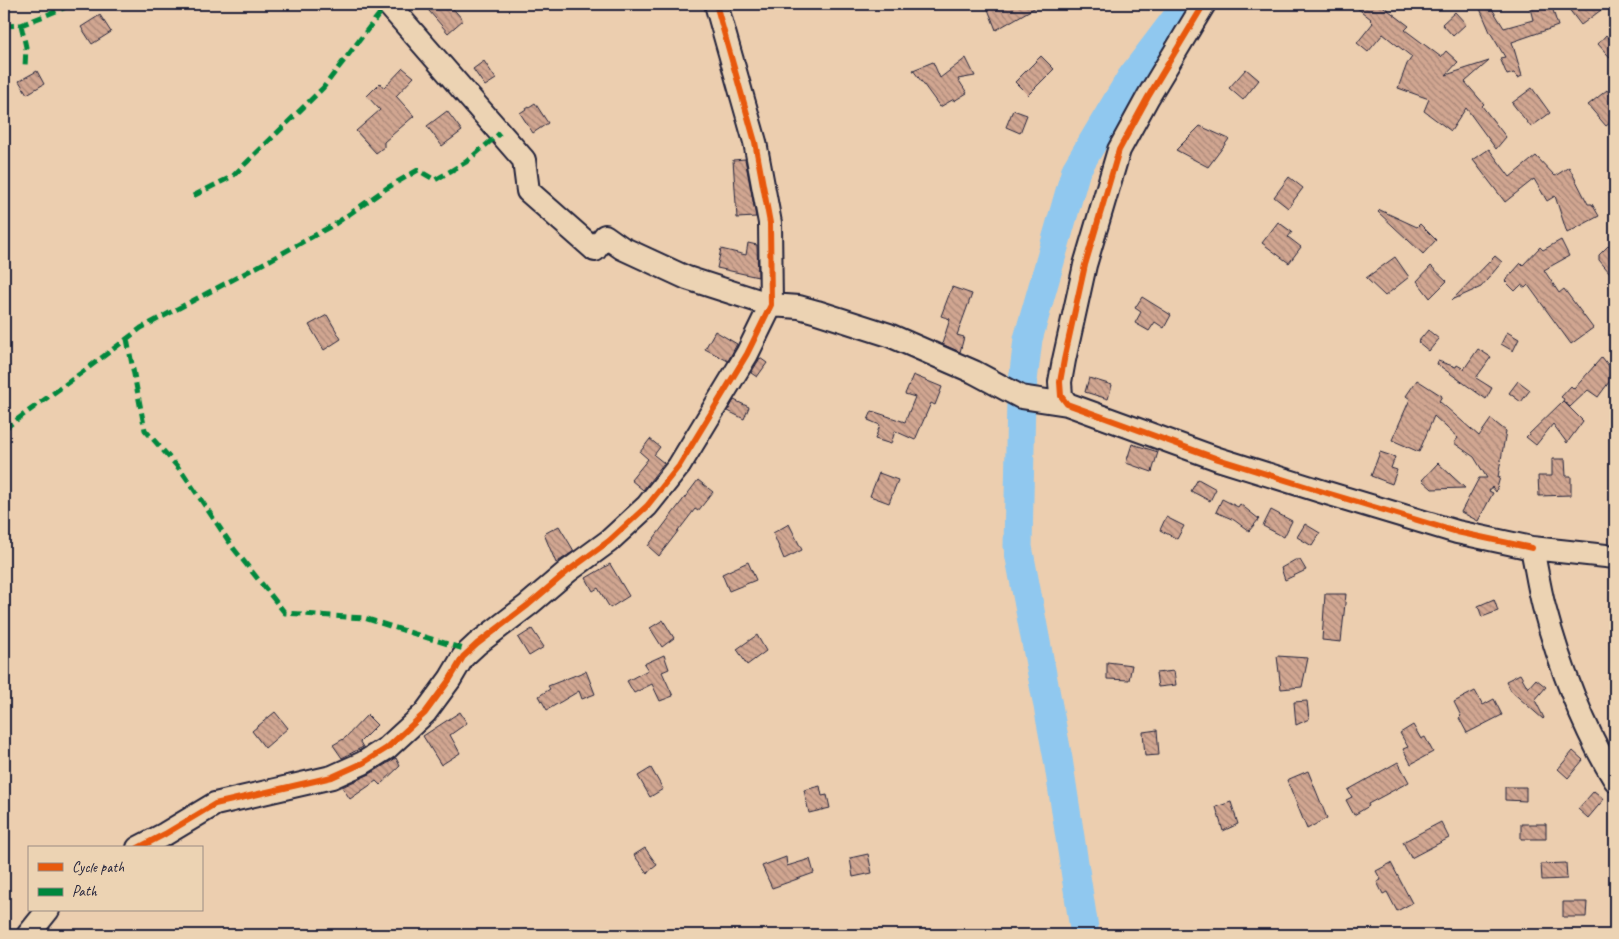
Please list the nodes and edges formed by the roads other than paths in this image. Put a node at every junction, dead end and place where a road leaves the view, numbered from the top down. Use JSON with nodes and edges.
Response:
{"nodes":[{"id":1,"x":388,"y":4,"type":"edge"},
{"id":2,"x":716,"y":4,"type":"edge"},
{"id":3,"x":1204,"y":4,"type":"edge"},
{"id":4,"x":772,"y":305,"type":"junction"},
{"id":5,"x":1067,"y":404,"type":"junction"},
{"id":6,"x":1532,"y":548,"type":"junction"},
{"id":7,"x":1615,"y":557,"type":"edge"},
{"id":8,"x":1615,"y":780,"type":"edge"},
{"id":9,"x":142,"y":846,"type":"edge"},
{"id":10,"x":46,"y":912,"type":"edge"},
{"id":11,"x":28,"y":935,"type":"edge"}],
"edges":[{"from":1,"to":4,"type":"street"},
{"from":2,"to":4,"type":"street"},
{"from":3,"to":5,"type":"street"},
{"from":4,"to":5,"type":"street"},
{"from":4,"to":9,"type":"street"},
{"from":5,"to":6,"type":"street"},
{"from":6,"to":7,"type":"street"},
{"from":6,"to":8,"type":"street"},
{"from":10,"to":11,"type":"street"}]}
